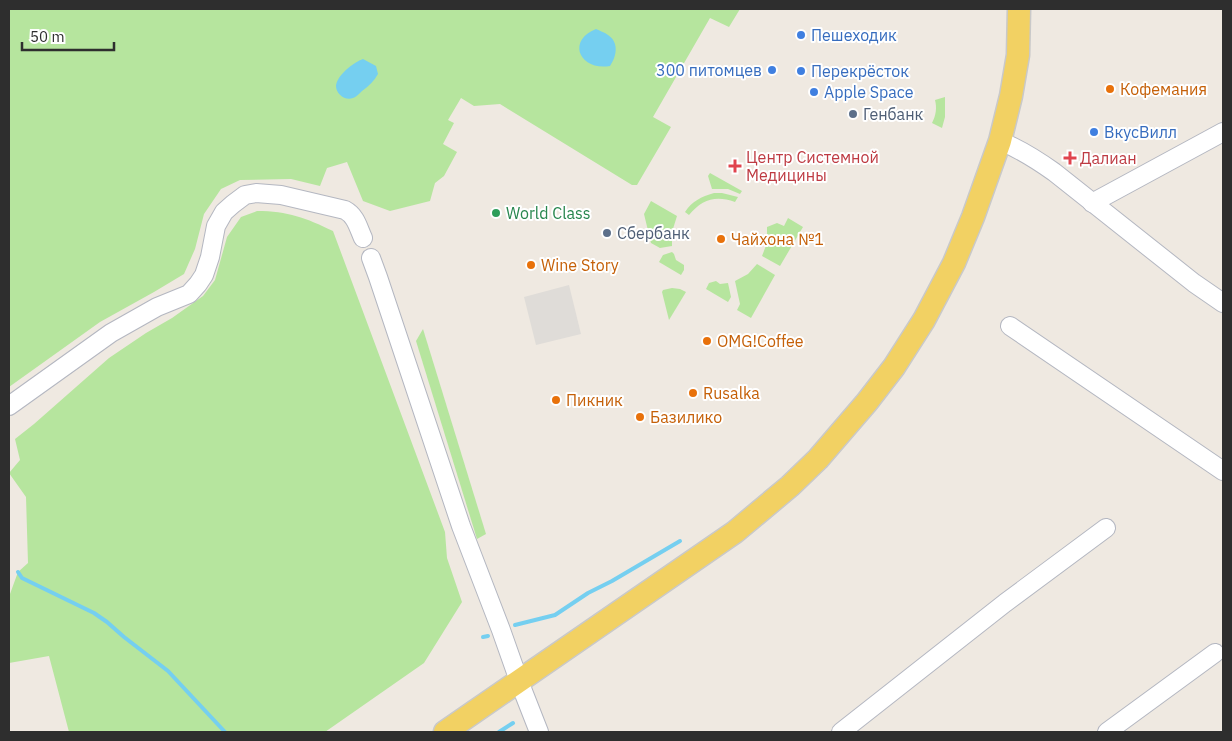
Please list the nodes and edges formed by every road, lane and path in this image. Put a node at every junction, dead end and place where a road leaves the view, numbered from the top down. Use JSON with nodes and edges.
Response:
{"nodes":[{"id":1,"x":1019,"y":9,"type":"edge"},
{"id":2,"x":1223,"y":132,"type":"edge"},
{"id":3,"x":1000,"y":141,"type":"junction"},
{"id":4,"x":1092,"y":203,"type":"junction"},
{"id":5,"x":363,"y":238,"type":"dead end"},
{"id":6,"x":371,"y":258,"type":"dead end"},
{"id":7,"x":1223,"y":303,"type":"edge"},
{"id":8,"x":1010,"y":326,"type":"dead end"},
{"id":9,"x":9,"y":406,"type":"edge"},
{"id":10,"x":1223,"y":471,"type":"edge"},
{"id":11,"x":1106,"y":528,"type":"dead end"},
{"id":12,"x":1215,"y":653,"type":"dead end"},
{"id":13,"x":519,"y":681,"type":"junction"},
{"id":14,"x":445,"y":732,"type":"edge"},
{"id":15,"x":539,"y":732,"type":"edge"},
{"id":16,"x":841,"y":732,"type":"edge"},
{"id":17,"x":1107,"y":732,"type":"edge"}],
"edges":[{"from":1,"to":3,"type":"main road"},
{"from":2,"to":4,"type":"street"},
{"from":3,"to":4,"type":"street"},
{"from":3,"to":13,"type":"main road"},
{"from":4,"to":7,"type":"street"},
{"from":5,"to":9,"type":"street"},
{"from":6,"to":13,"type":"street"},
{"from":8,"to":10,"type":"street"},
{"from":11,"to":16,"type":"street"},
{"from":12,"to":17,"type":"street"},
{"from":13,"to":14,"type":"main road"},
{"from":13,"to":15,"type":"street"}]}
